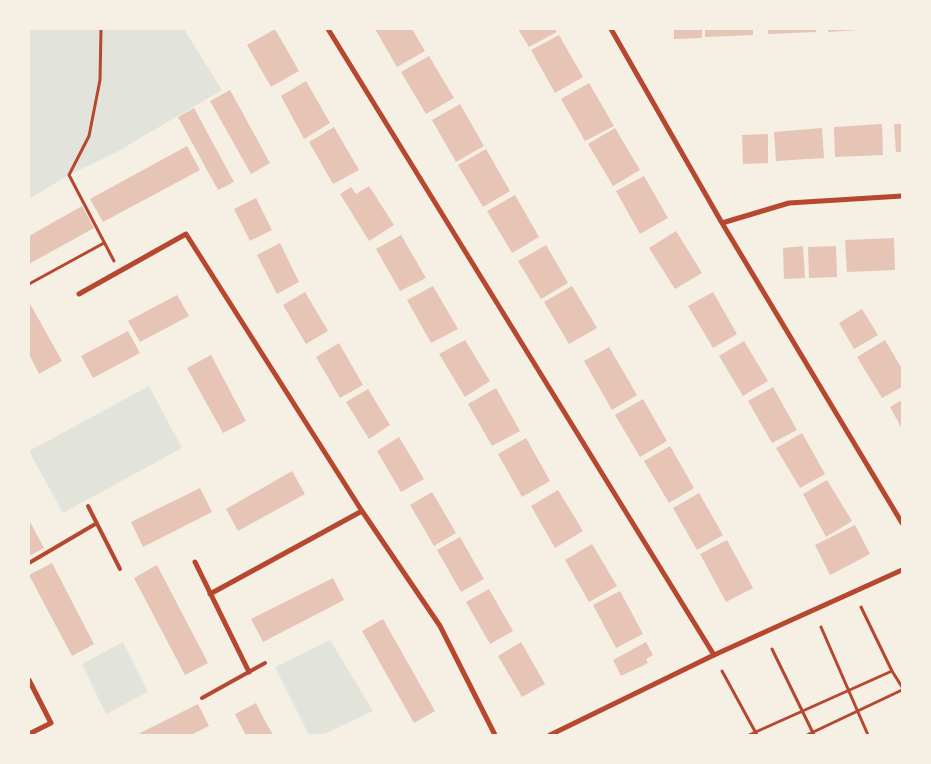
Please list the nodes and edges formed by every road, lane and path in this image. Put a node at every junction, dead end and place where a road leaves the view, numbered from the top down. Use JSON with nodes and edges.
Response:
{"nodes":[{"id":1,"x":101,"y":29,"type":"edge"},
{"id":2,"x":328,"y":29,"type":"edge"},
{"id":3,"x":610,"y":29,"type":"edge"},
{"id":4,"x":902,"y":196,"type":"edge"},
{"id":5,"x":722,"y":223,"type":"junction"},
{"id":6,"x":104,"y":243,"type":"junction"},
{"id":7,"x":123,"y":270,"type":"junction"},
{"id":8,"x":29,"y":284,"type":"edge"},
{"id":9,"x":79,"y":294,"type":"dead end"},
{"id":10,"x":88,"y":506,"type":"dead end"},
{"id":11,"x":362,"y":511,"type":"junction"},
{"id":12,"x":902,"y":523,"type":"edge"},
{"id":13,"x":97,"y":524,"type":"junction"},
{"id":14,"x":195,"y":562,"type":"dead end"},
{"id":15,"x":29,"y":563,"type":"edge"},
{"id":16,"x":120,"y":569,"type":"dead end"},
{"id":17,"x":902,"y":570,"type":"edge"},
{"id":18,"x":210,"y":594,"type":"junction"},
{"id":19,"x":861,"y":607,"type":"dead end"},
{"id":20,"x":821,"y":627,"type":"dead end"},
{"id":21,"x":772,"y":649,"type":"dead end"},
{"id":22,"x":714,"y":655,"type":"junction"},
{"id":23,"x":265,"y":663,"type":"dead end"},
{"id":24,"x":722,"y":671,"type":"dead end"},
{"id":25,"x":892,"y":671,"type":"junction"},
{"id":26,"x":249,"y":672,"type":"junction"},
{"id":27,"x":29,"y":680,"type":"edge"},
{"id":28,"x":902,"y":689,"type":"edge"},
{"id":29,"x":849,"y":690,"type":"junction"},
{"id":30,"x":202,"y":698,"type":"dead end"},
{"id":31,"x":803,"y":711,"type":"junction"},
{"id":32,"x":858,"y":711,"type":"junction"},
{"id":33,"x":29,"y":734,"type":"edge"},
{"id":34,"x":757,"y":734,"type":"edge"},
{"id":35,"x":814,"y":734,"type":"edge"},
{"id":36,"x":495,"y":735,"type":"edge"},
{"id":37,"x":550,"y":735,"type":"edge"},
{"id":38,"x":749,"y":735,"type":"edge"},
{"id":39,"x":807,"y":735,"type":"edge"},
{"id":40,"x":868,"y":735,"type":"edge"}],
"edges":[{"from":1,"to":6,"type":"path"},
{"from":2,"to":22,"type":"street"},
{"from":3,"to":5,"type":"street"},
{"from":4,"to":5,"type":"street"},
{"from":5,"to":12,"type":"street"},
{"from":6,"to":7,"type":"path"},
{"from":6,"to":8,"type":"path"},
{"from":7,"to":9,"type":"street"},
{"from":7,"to":11,"type":"street"},
{"from":10,"to":13,"type":"lane"},
{"from":11,"to":18,"type":"street"},
{"from":11,"to":36,"type":"street"},
{"from":13,"to":15,"type":"lane"},
{"from":13,"to":16,"type":"lane"},
{"from":14,"to":18,"type":"street"},
{"from":17,"to":22,"type":"street"},
{"from":18,"to":26,"type":"street"},
{"from":19,"to":25,"type":"path"},
{"from":20,"to":29,"type":"path"},
{"from":21,"to":31,"type":"path"},
{"from":22,"to":37,"type":"street"},
{"from":23,"to":26,"type":"lane"},
{"from":24,"to":34,"type":"path"},
{"from":25,"to":28,"type":"path"},
{"from":25,"to":29,"type":"path"},
{"from":26,"to":30,"type":"lane"},
{"from":27,"to":33,"type":"street"},
{"from":28,"to":32,"type":"path"},
{"from":29,"to":31,"type":"path"},
{"from":29,"to":32,"type":"path"},
{"from":31,"to":34,"type":"path"},
{"from":31,"to":35,"type":"path"},
{"from":32,"to":35,"type":"path"},
{"from":32,"to":40,"type":"path"},
{"from":34,"to":38,"type":"path"},
{"from":35,"to":39,"type":"path"}]}
